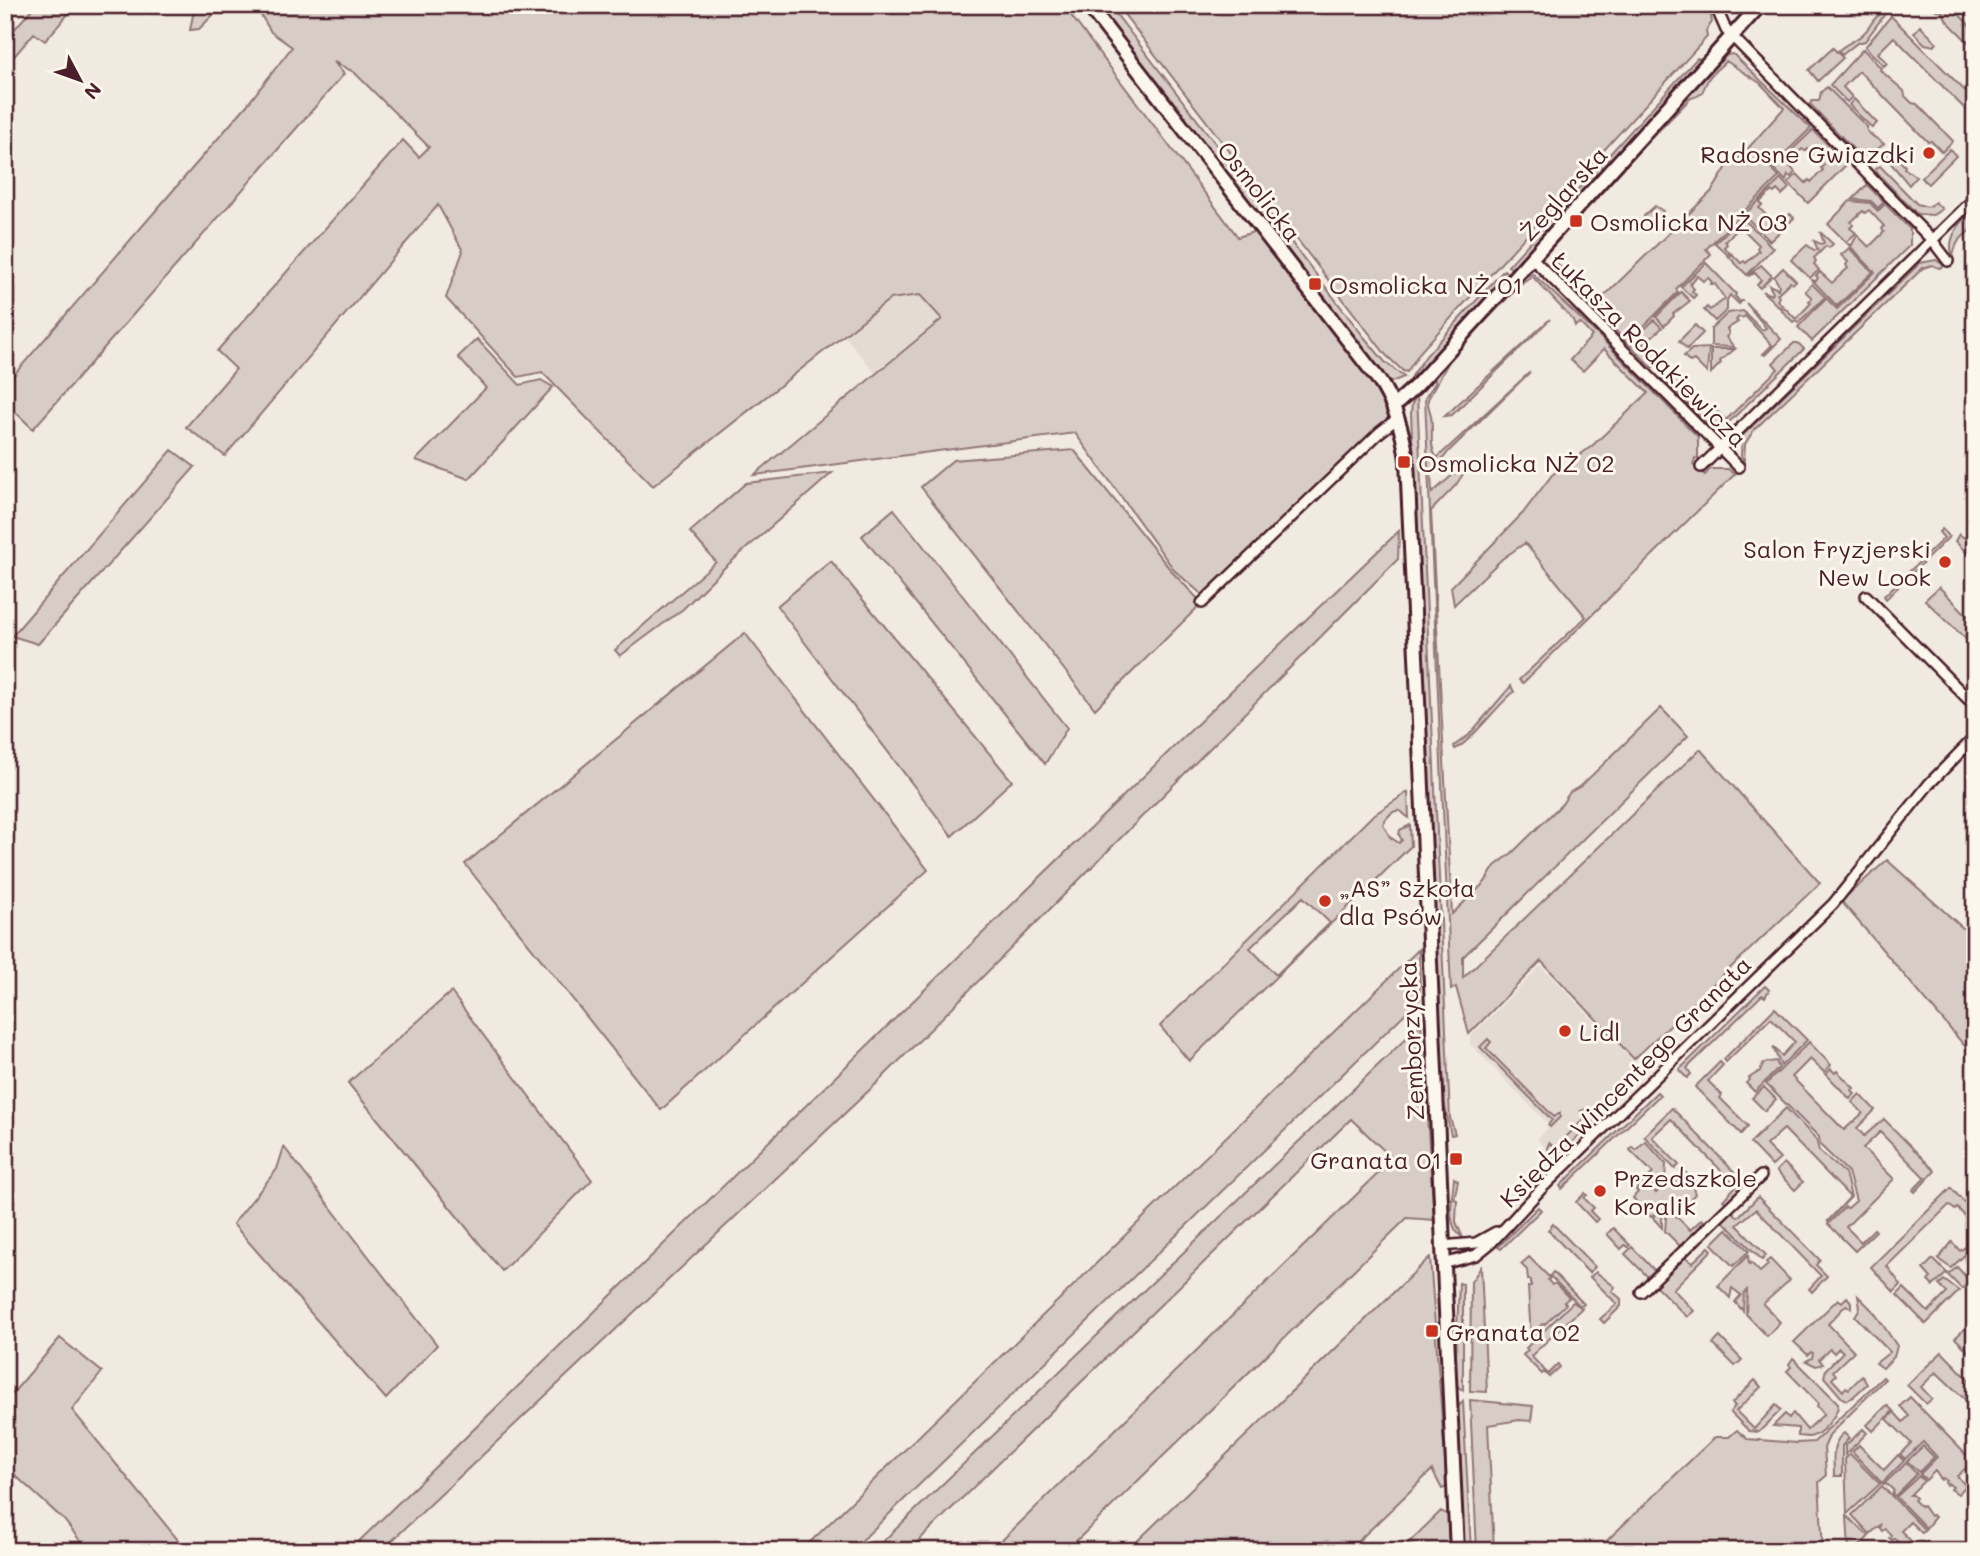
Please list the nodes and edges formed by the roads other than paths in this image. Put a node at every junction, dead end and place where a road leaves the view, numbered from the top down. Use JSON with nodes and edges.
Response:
{"nodes":[{"id":1,"x":1088,"y":5,"type":"edge"},
{"id":2,"x":1715,"y":5,"type":"edge"},
{"id":3,"x":1760,"y":5,"type":"edge"},
{"id":4,"x":1732,"y":37,"type":"junction"},
{"id":5,"x":1975,"y":198,"type":"edge"},
{"id":6,"x":1932,"y":240,"type":"junction"},
{"id":7,"x":1532,"y":258,"type":"junction"},
{"id":8,"x":1948,"y":261,"type":"dead end"},
{"id":9,"x":1396,"y":412,"type":"junction"},
{"id":10,"x":1720,"y":448,"type":"junction"},
{"id":11,"x":1701,"y":467,"type":"dead end"},
{"id":12,"x":1739,"y":467,"type":"dead end"},
{"id":13,"x":1866,"y":596,"type":"dead end"},
{"id":14,"x":1202,"y":603,"type":"dead end"},
{"id":15,"x":1975,"y":706,"type":"edge"},
{"id":16,"x":1975,"y":737,"type":"edge"},
{"id":17,"x":1761,"y":1176,"type":"dead end"},
{"id":18,"x":1503,"y":1228,"type":"junction"},
{"id":19,"x":1443,"y":1246,"type":"junction"},
{"id":20,"x":1443,"y":1264,"type":"junction"},
{"id":21,"x":1641,"y":1292,"type":"dead end"},
{"id":22,"x":1457,"y":1551,"type":"edge"}],
"edges":[{"from":1,"to":9,"type":"street","name":"Osmolicka"},
{"from":2,"to":4,"type":"street"},
{"from":3,"to":4,"type":"street","name":"Żeglarska"},
{"from":4,"to":6,"type":"street"},
{"from":4,"to":7,"type":"street","name":"Żeglarska"},
{"from":5,"to":6,"type":"street"},
{"from":6,"to":8,"type":"street"},
{"from":6,"to":10,"type":"street"},
{"from":7,"to":9,"type":"street","name":"Żeglarska"},
{"from":7,"to":10,"type":"street","name":"Łukasza Rodakiewicza"},
{"from":9,"to":14,"type":"street","name":"Żeglarska"},
{"from":9,"to":19,"type":"street","name":"Zemborzycka"},
{"from":10,"to":11,"type":"street"},
{"from":10,"to":12,"type":"street","name":"Łukasza Rodakiewicza"},
{"from":13,"to":15,"type":"street"},
{"from":16,"to":18,"type":"street","name":"Księdza Wincentego Granata"},
{"from":17,"to":21,"type":"street"},
{"from":18,"to":19,"type":"street","name":"Księdza Wincentego Granata"},
{"from":18,"to":20,"type":"street","name":"Księdza Wincentego Granata"},
{"from":19,"to":20,"type":"street","name":"Zemborzycka"},
{"from":20,"to":22,"type":"street","name":"Zemborzycka"}]}
